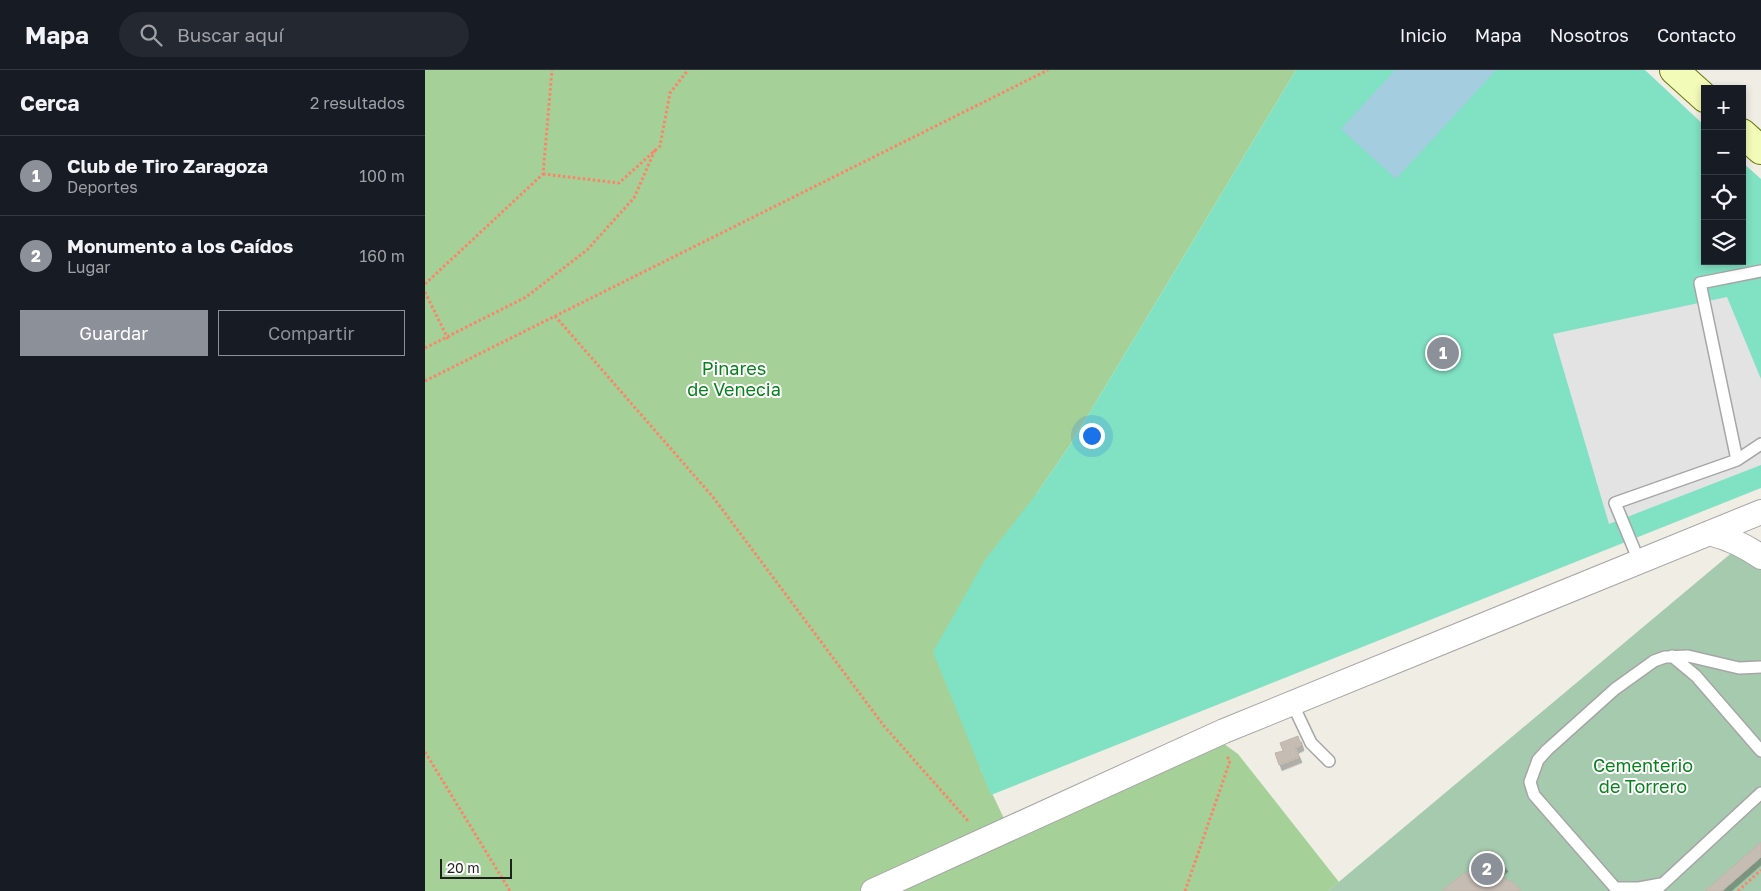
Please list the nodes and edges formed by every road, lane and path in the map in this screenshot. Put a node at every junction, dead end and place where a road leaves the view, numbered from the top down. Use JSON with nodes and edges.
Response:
{"nodes":[{"id":1,"x":552,"y":70,"type":"edge"},
{"id":2,"x":687,"y":70,"type":"edge"},
{"id":3,"x":1048,"y":70,"type":"edge"},
{"id":4,"x":1674,"y":70,"type":"edge"},
{"id":5,"x":1701,"y":94,"type":"edge"},
{"id":6,"x":1746,"y":137,"type":"edge"},
{"id":7,"x":655,"y":150,"type":"junction"},
{"id":8,"x":1761,"y":150,"type":"edge"},
{"id":9,"x":543,"y":174,"type":"junction"},
{"id":10,"x":1761,"y":271,"type":"edge"},
{"id":11,"x":425,"y":284,"type":"edge"},
{"id":12,"x":425,"y":292,"type":"edge"},
{"id":13,"x":555,"y":316,"type":"junction"},
{"id":14,"x":448,"y":339,"type":"junction"},
{"id":15,"x":425,"y":348,"type":"edge"},
{"id":16,"x":425,"y":381,"type":"edge"},
{"id":17,"x":1761,"y":444,"type":"edge"},
{"id":18,"x":1737,"y":460,"type":"junction"},
{"id":19,"x":1761,"y":512,"type":"edge"},
{"id":20,"x":1709,"y":533,"type":"junction"},
{"id":21,"x":1761,"y":557,"type":"edge"},
{"id":22,"x":1639,"y":562,"type":"junction"},
{"id":23,"x":1672,"y":656,"type":"junction"},
{"id":24,"x":1761,"y":667,"type":"edge"},
{"id":25,"x":1292,"y":703,"type":"junction"},
{"id":26,"x":1213,"y":736,"type":"junction"},
{"id":27,"x":1761,"y":751,"type":"edge"},
{"id":28,"x":425,"y":752,"type":"edge"},
{"id":29,"x":1329,"y":761,"type":"dead end"},
{"id":30,"x":1761,"y":793,"type":"edge"},
{"id":31,"x":985,"y":840,"type":"junction"},
{"id":32,"x":1761,"y":870,"type":"edge"},
{"id":33,"x":1658,"y":888,"type":"edge"},
{"id":34,"x":1617,"y":889,"type":"edge"},
{"id":35,"x":510,"y":891,"type":"edge"},
{"id":36,"x":873,"y":891,"type":"edge"},
{"id":37,"x":1185,"y":891,"type":"edge"},
{"id":38,"x":1738,"y":891,"type":"edge"}],
"edges":[{"from":1,"to":9,"type":"path"},
{"from":2,"to":7,"type":"path"},
{"from":3,"to":13,"type":"path"},
{"from":4,"to":5,"type":"street"},
{"from":6,"to":8,"type":"street"},
{"from":7,"to":9,"type":"path"},
{"from":7,"to":14,"type":"path"},
{"from":9,"to":11,"type":"path"},
{"from":10,"to":18,"type":"lane"},
{"from":12,"to":14,"type":"path"},
{"from":13,"to":16,"type":"path"},
{"from":13,"to":31,"type":"path"},
{"from":14,"to":15,"type":"path"},
{"from":17,"to":18,"type":"lane"},
{"from":18,"to":22,"type":"lane"},
{"from":19,"to":20,"type":"street"},
{"from":20,"to":21,"type":"street"},
{"from":20,"to":22,"type":"street"},
{"from":22,"to":25,"type":"street"},
{"from":23,"to":24,"type":"lane"},
{"from":23,"to":27,"type":"lane"},
{"from":23,"to":34,"type":"lane"},
{"from":25,"to":26,"type":"street"},
{"from":25,"to":29,"type":"lane"},
{"from":26,"to":31,"type":"street"},
{"from":26,"to":37,"type":"path"},
{"from":28,"to":35,"type":"path"},
{"from":30,"to":33,"type":"lane"},
{"from":31,"to":36,"type":"street"},
{"from":32,"to":38,"type":"path"},
{"from":33,"to":34,"type":"lane"}]}
